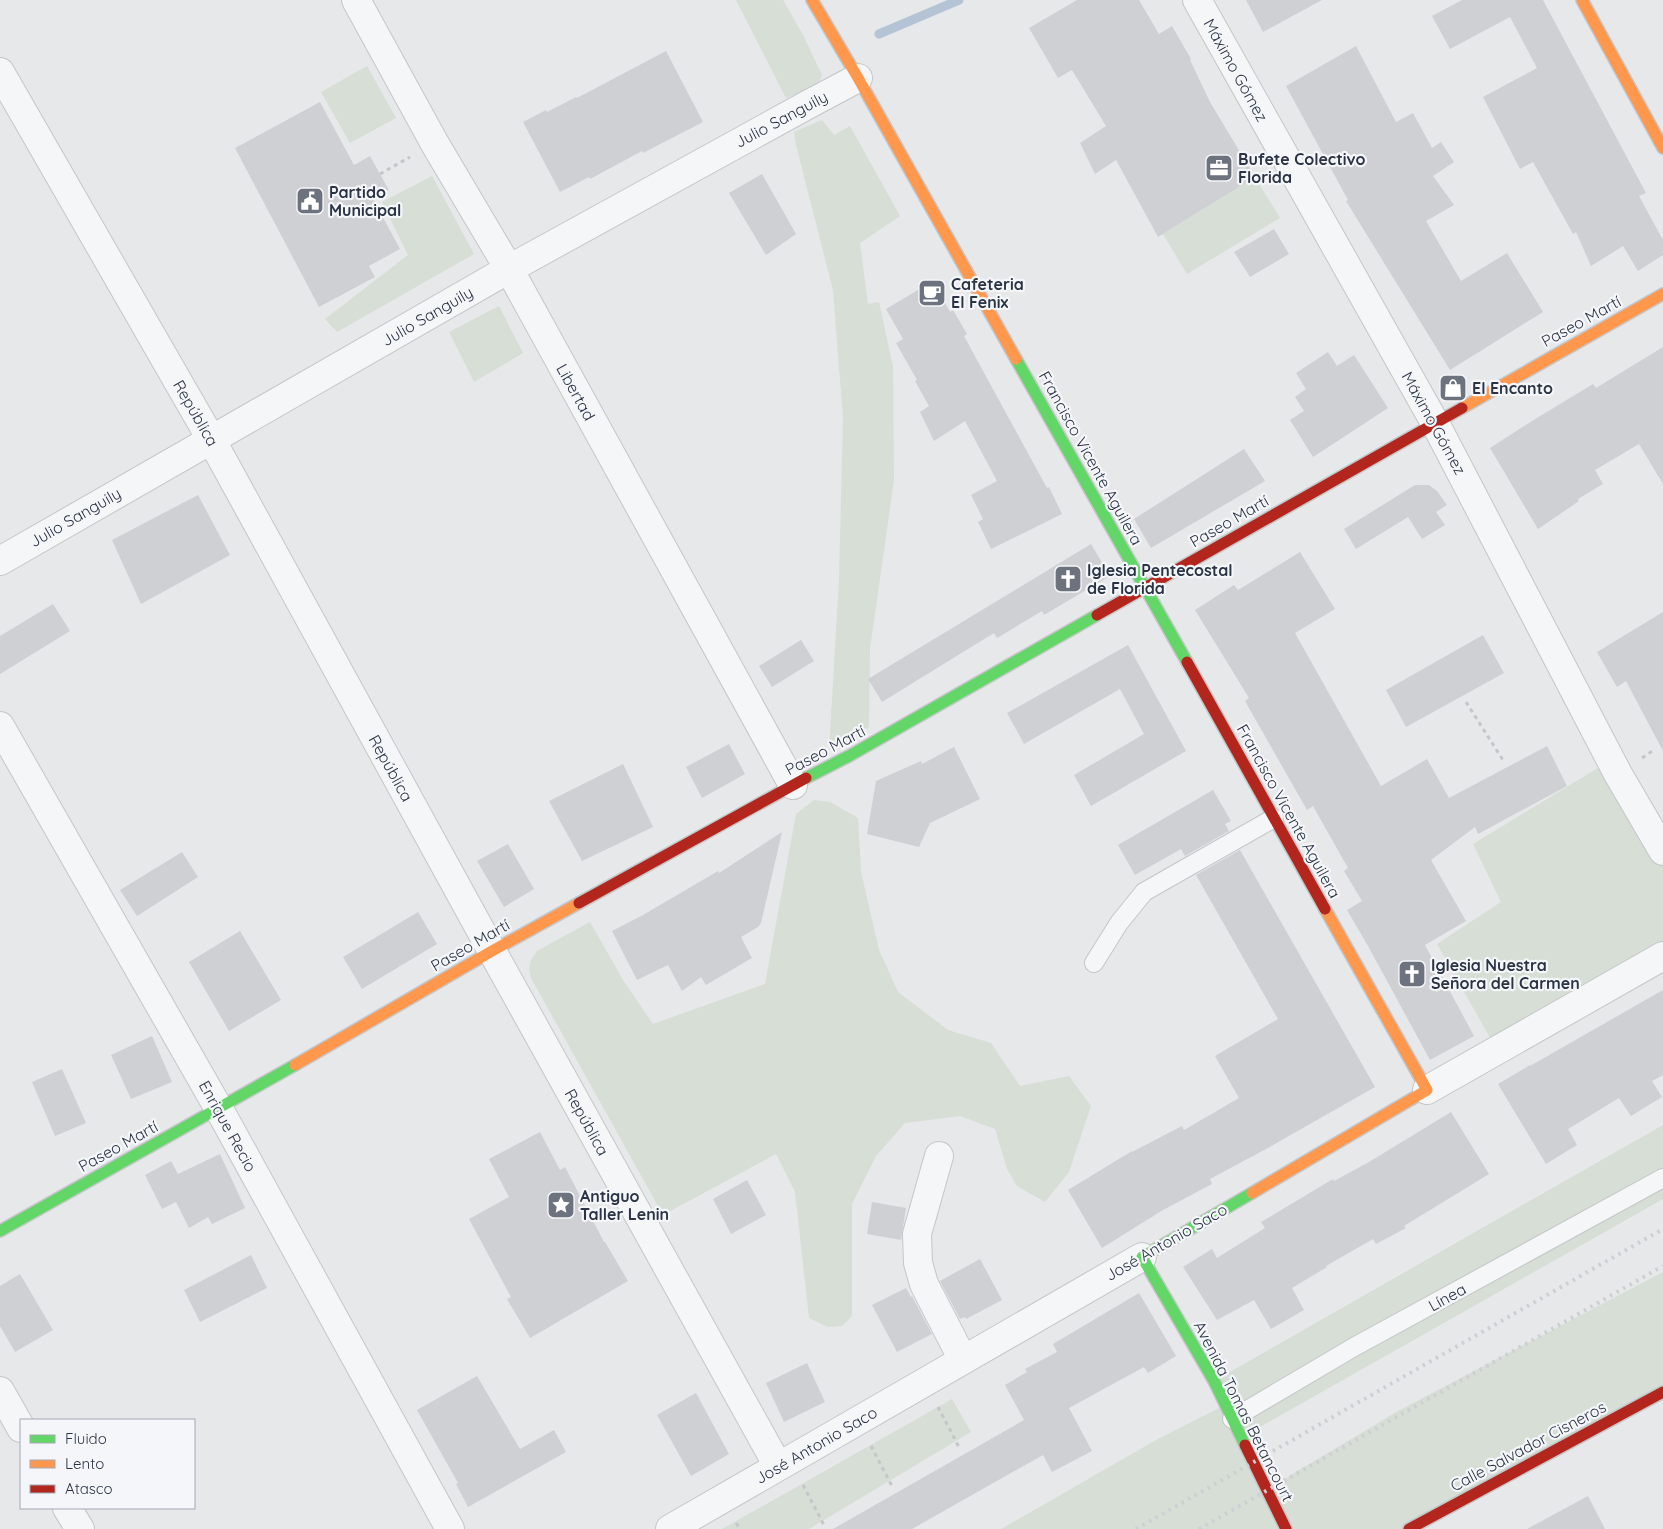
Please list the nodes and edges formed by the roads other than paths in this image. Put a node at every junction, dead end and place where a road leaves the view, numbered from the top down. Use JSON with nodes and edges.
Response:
{"nodes":[{"id":1,"x":356,"y":0,"type":"edge"},
{"id":2,"x":812,"y":0,"type":"edge"},
{"id":3,"x":1197,"y":0,"type":"edge"},
{"id":4,"x":1582,"y":0,"type":"edge"},
{"id":5,"x":0,"y":72,"type":"edge"},
{"id":6,"x":858,"y":78,"type":"junction"},
{"id":7,"x":1663,"y":148,"type":"edge"},
{"id":8,"x":509,"y":269,"type":"junction"},
{"id":9,"x":1663,"y":294,"type":"edge"},
{"id":10,"x":1435,"y":423,"type":"junction"},
{"id":11,"x":211,"y":439,"type":"junction"},
{"id":12,"x":0,"y":561,"type":"edge"},
{"id":13,"x":1145,"y":588,"type":"junction"},
{"id":14,"x":0,"y":726,"type":"edge"},
{"id":15,"x":793,"y":786,"type":"junction"},
{"id":16,"x":1274,"y":818,"type":"junction"},
{"id":17,"x":1663,"y":851,"type":"edge"},
{"id":18,"x":492,"y":951,"type":"junction"},
{"id":19,"x":1663,"y":956,"type":"edge"},
{"id":20,"x":1094,"y":964,"type":"dead end"},
{"id":21,"x":1427,"y":1090,"type":"junction"},
{"id":22,"x":219,"y":1109,"type":"junction"},
{"id":23,"x":939,"y":1156,"type":"dead end"},
{"id":24,"x":1663,"y":1178,"type":"edge"},
{"id":25,"x":0,"y":1231,"type":"edge"},
{"id":26,"x":1142,"y":1257,"type":"junction"},
{"id":27,"x":963,"y":1360,"type":"junction"},
{"id":28,"x":0,"y":1391,"type":"edge"},
{"id":29,"x":1663,"y":1392,"type":"edge"},
{"id":30,"x":1232,"y":1419,"type":"junction"},
{"id":31,"x":20,"y":1426,"type":"edge"},
{"id":32,"x":784,"y":1463,"type":"junction"},
{"id":33,"x":68,"y":1509,"type":"edge"},
{"id":34,"x":80,"y":1529,"type":"edge"},
{"id":35,"x":450,"y":1529,"type":"edge"},
{"id":36,"x":670,"y":1529,"type":"edge"},
{"id":37,"x":1286,"y":1529,"type":"edge"},
{"id":38,"x":1409,"y":1529,"type":"edge"}],
"edges":[{"from":1,"to":8,"type":"street","name":"Libertad"},
{"from":2,"to":6,"type":"street","name":"Francisco Vicente Aguilera"},
{"from":3,"to":10,"type":"street","name":"Máximo Gómez"},
{"from":4,"to":7,"type":"street"},
{"from":5,"to":11,"type":"street","name":"República"},
{"from":6,"to":8,"type":"street","name":"Julio Sanguily"},
{"from":6,"to":13,"type":"street","name":"Francisco Vicente Aguilera"},
{"from":8,"to":11,"type":"street","name":"Julio Sanguily"},
{"from":8,"to":15,"type":"street","name":"Libertad"},
{"from":9,"to":10,"type":"street","name":"Paseo Martí"},
{"from":10,"to":13,"type":"street","name":"Paseo Martí"},
{"from":10,"to":17,"type":"street","name":"Máximo Gómez"},
{"from":11,"to":12,"type":"street","name":"Julio Sanguily"},
{"from":11,"to":18,"type":"street","name":"República"},
{"from":13,"to":15,"type":"street","name":"Paseo Martí"},
{"from":13,"to":16,"type":"street","name":"Francisco Vicente Aguilera"},
{"from":14,"to":22,"type":"street","name":"Enrique Recio"},
{"from":15,"to":18,"type":"street","name":"Paseo Martí"},
{"from":16,"to":20,"type":"lane"},
{"from":16,"to":21,"type":"street","name":"Francisco Vicente Aguilera"},
{"from":18,"to":22,"type":"street","name":"Paseo Martí"},
{"from":18,"to":32,"type":"street","name":"República"},
{"from":19,"to":21,"type":"street","name":"José Antonio Saco"},
{"from":21,"to":26,"type":"street","name":"José Antonio Saco"},
{"from":22,"to":25,"type":"street","name":"Paseo Martí"},
{"from":22,"to":35,"type":"street","name":"Enrique Recio"},
{"from":23,"to":27,"type":"street"},
{"from":24,"to":30,"type":"lane","name":"Línea"},
{"from":26,"to":27,"type":"street","name":"José Antonio Saco"},
{"from":26,"to":30,"type":"street","name":"Avenida Tomas Betancourt"},
{"from":27,"to":32,"type":"street","name":"José Antonio Saco"},
{"from":28,"to":31,"type":"street"},
{"from":29,"to":38,"type":"street","name":"Calle Salvador Cisneros"},
{"from":30,"to":37,"type":"street","name":"Avenida Tomas Betancourt"},
{"from":32,"to":36,"type":"street","name":"José Antonio Saco"},
{"from":33,"to":34,"type":"street"}]}
